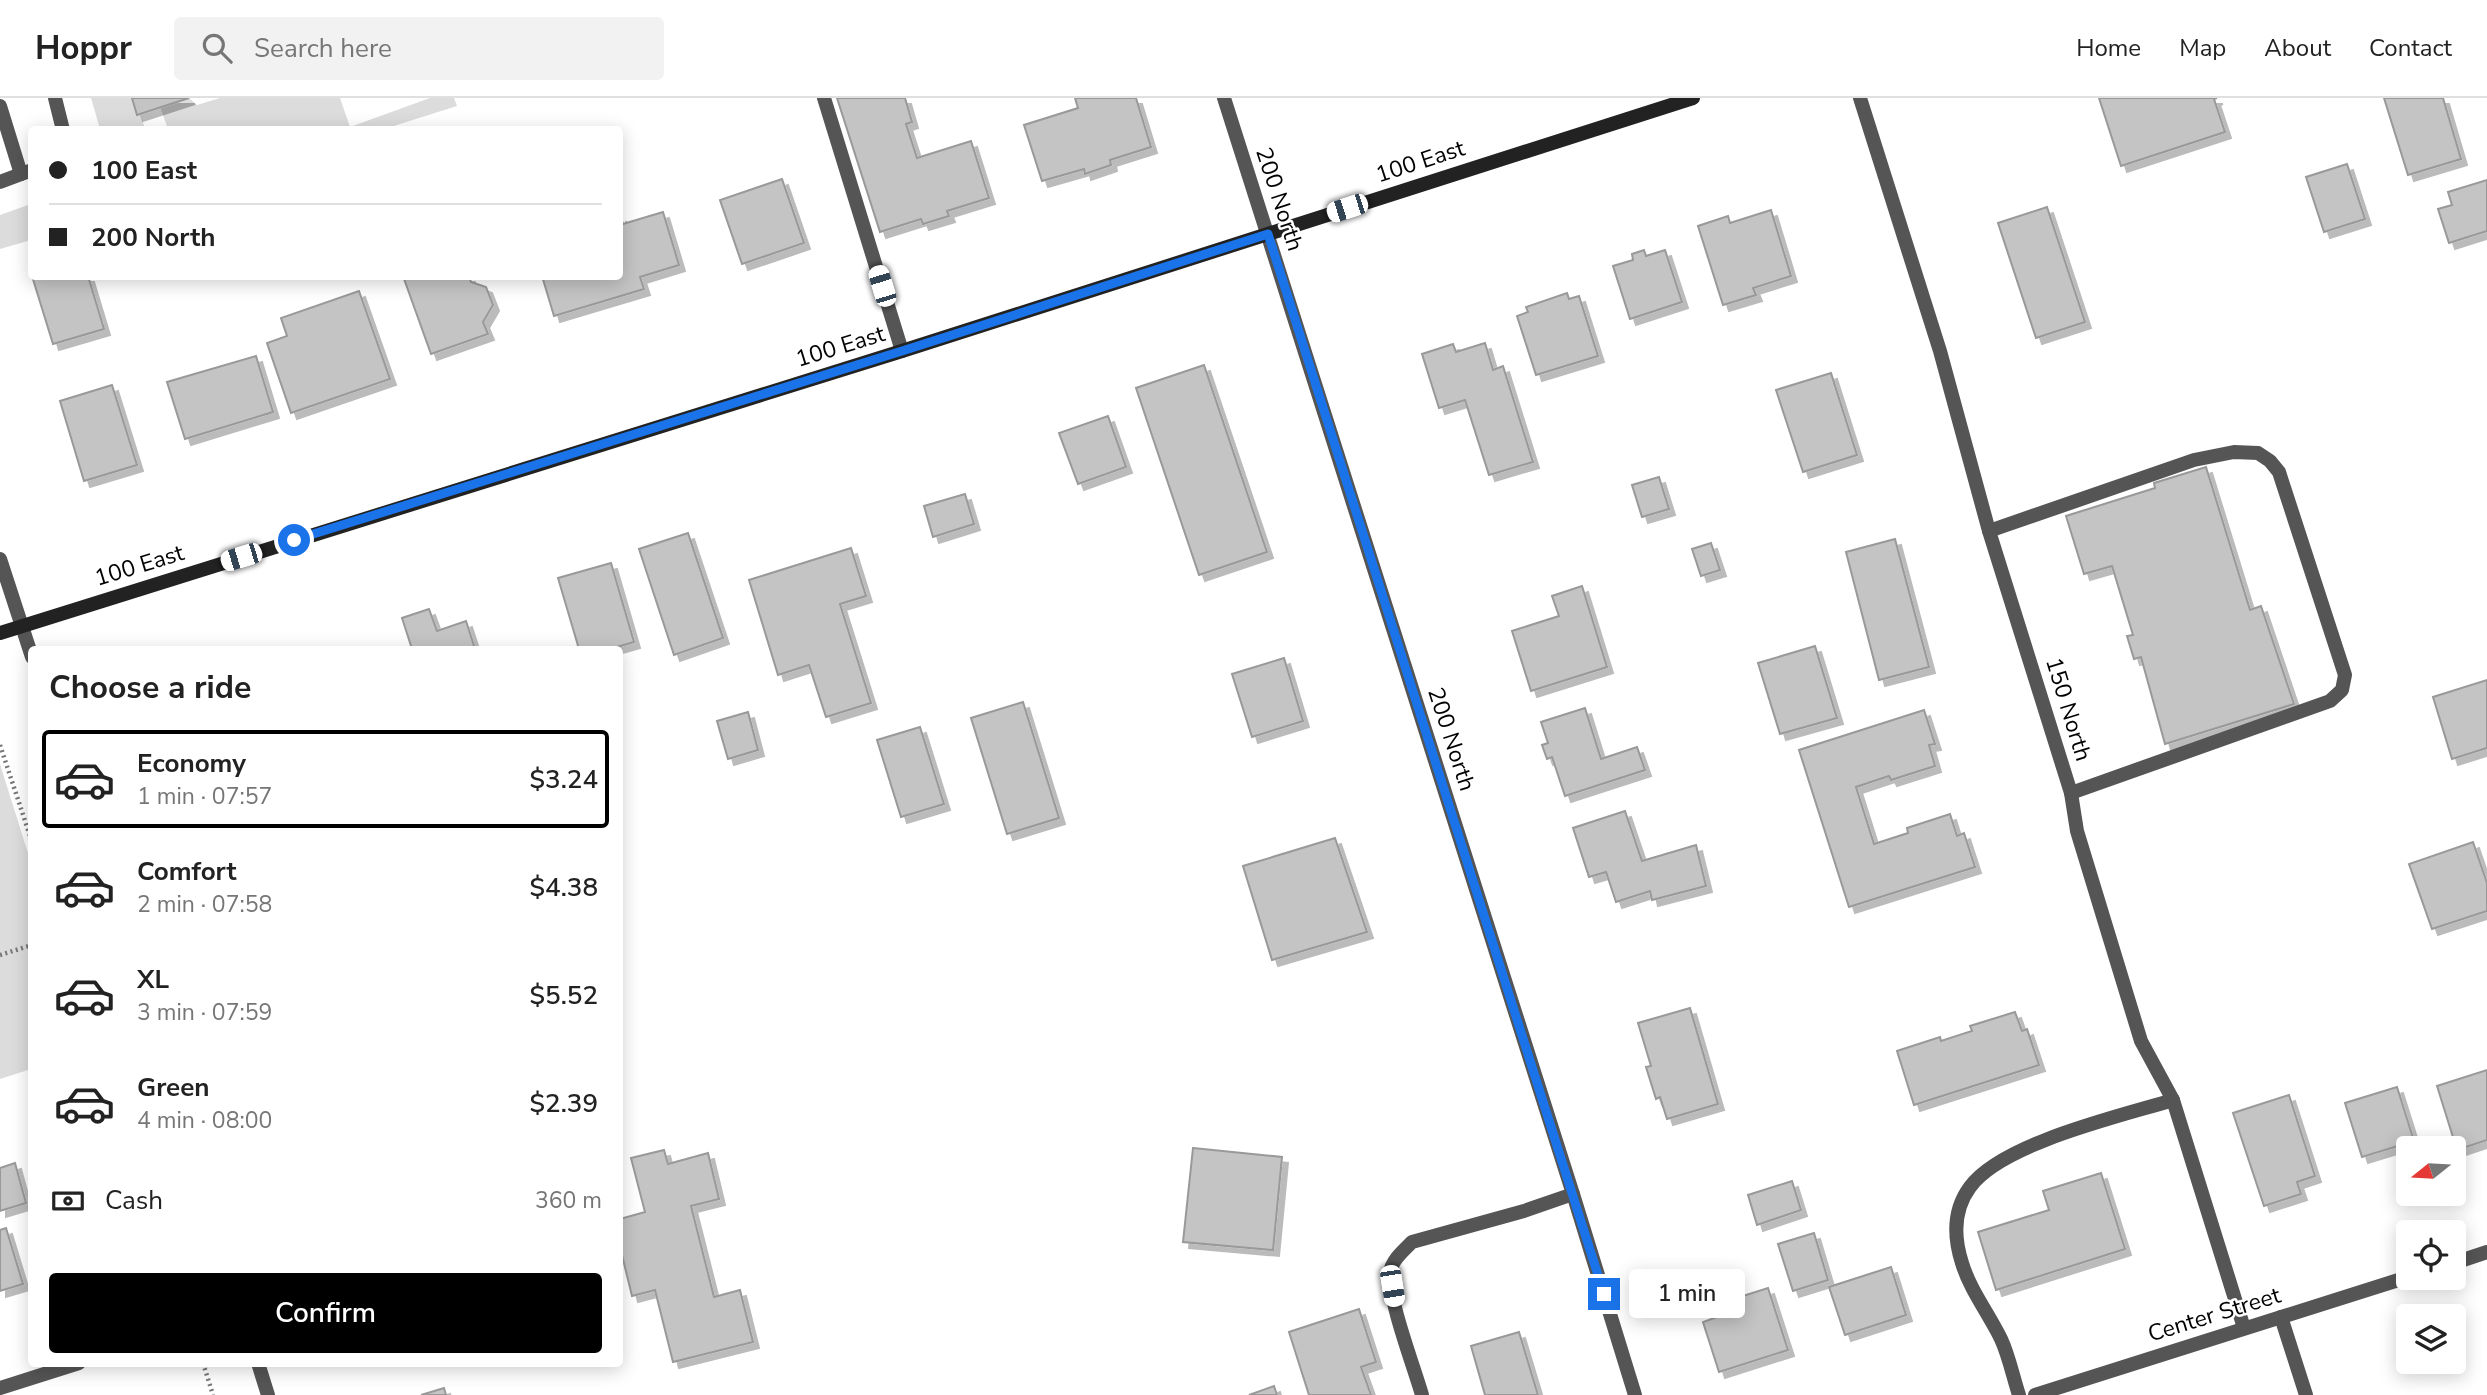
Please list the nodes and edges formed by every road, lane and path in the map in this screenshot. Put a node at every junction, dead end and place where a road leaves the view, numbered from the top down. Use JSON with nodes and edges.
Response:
{"nodes":[{"id":1,"x":55,"y":98,"type":"edge"},
{"id":2,"x":824,"y":98,"type":"edge"},
{"id":3,"x":1224,"y":98,"type":"edge"},
{"id":4,"x":1693,"y":98,"type":"edge"},
{"id":5,"x":1860,"y":98,"type":"edge"},
{"id":6,"x":0,"y":106,"type":"edge"},
{"id":7,"x":62,"y":126,"type":"edge"},
{"id":8,"x":26,"y":172,"type":"edge"},
{"id":9,"x":0,"y":181,"type":"edge"},
{"id":10,"x":1268,"y":234,"type":"junction"},
{"id":11,"x":902,"y":351,"type":"junction"},
{"id":12,"x":1989,"y":531,"type":"junction"},
{"id":13,"x":0,"y":559,"type":"edge"},
{"id":14,"x":22,"y":626,"type":"junction"},
{"id":15,"x":0,"y":633,"type":"edge"},
{"id":16,"x":28,"y":646,"type":"edge"},
{"id":17,"x":0,"y":745,"type":"edge"},
{"id":18,"x":2071,"y":793,"type":"junction"},
{"id":19,"x":28,"y":830,"type":"edge"},
{"id":20,"x":28,"y":947,"type":"edge"},
{"id":21,"x":0,"y":955,"type":"edge"},
{"id":22,"x":2173,"y":1100,"type":"junction"},
{"id":23,"x":1573,"y":1194,"type":"junction"},
{"id":24,"x":2487,"y":1252,"type":"edge"},
{"id":25,"x":2466,"y":1258,"type":"edge"},
{"id":26,"x":2396,"y":1281,"type":"edge"},
{"id":27,"x":2281,"y":1317,"type":"junction"},
{"id":28,"x":2244,"y":1328,"type":"junction"},
{"id":29,"x":66,"y":1367,"type":"edge"},
{"id":30,"x":204,"y":1367,"type":"edge"},
{"id":31,"x":259,"y":1367,"type":"edge"},
{"id":32,"x":0,"y":1388,"type":"edge"},
{"id":33,"x":213,"y":1395,"type":"edge"},
{"id":34,"x":268,"y":1395,"type":"edge"},
{"id":35,"x":1422,"y":1395,"type":"edge"},
{"id":36,"x":1635,"y":1395,"type":"edge"},
{"id":37,"x":2019,"y":1395,"type":"edge"},
{"id":38,"x":2035,"y":1395,"type":"edge"},
{"id":39,"x":2306,"y":1395,"type":"edge"}],
"edges":[{"from":1,"to":7,"type":"street"},
{"from":2,"to":11,"type":"street"},
{"from":3,"to":10,"type":"street","name":"200 North"},
{"from":4,"to":10,"type":"main road","name":"100 East"},
{"from":5,"to":12,"type":"street","name":"150 North"},
{"from":6,"to":8,"type":"street"},
{"from":8,"to":9,"type":"street"},
{"from":10,"to":11,"type":"main road","name":"100 East"},
{"from":10,"to":23,"type":"street","name":"200 North"},
{"from":11,"to":14,"type":"main road","name":"100 East"},
{"from":12,"to":18,"type":"street","name":"150 North"},
{"from":12,"to":18,"type":"street"},
{"from":13,"to":14,"type":"street"},
{"from":14,"to":15,"type":"main road","name":"100 East"},
{"from":14,"to":16,"type":"street"},
{"from":17,"to":19,"type":"path"},
{"from":18,"to":22,"type":"street","name":"150 North"},
{"from":20,"to":21,"type":"path"},
{"from":22,"to":28,"type":"street","name":"150 North"},
{"from":22,"to":37,"type":"street"},
{"from":23,"to":35,"type":"street"},
{"from":23,"to":36,"type":"street","name":"200 North"},
{"from":24,"to":25,"type":"street"},
{"from":26,"to":27,"type":"street","name":"Center Street"},
{"from":27,"to":28,"type":"street","name":"Center Street"},
{"from":27,"to":39,"type":"street"},
{"from":28,"to":38,"type":"street","name":"Center Street"},
{"from":29,"to":32,"type":"street"},
{"from":30,"to":33,"type":"path"},
{"from":31,"to":34,"type":"street"}]}
